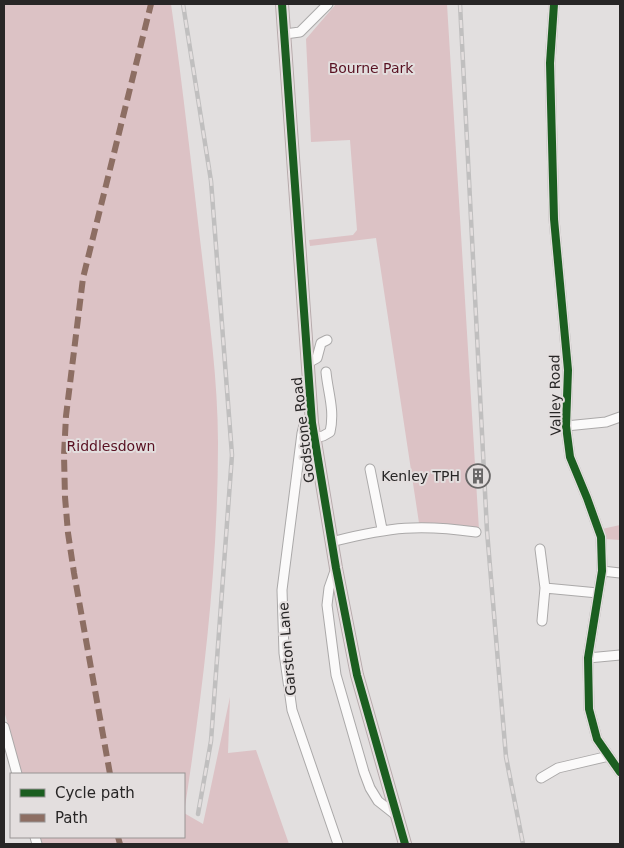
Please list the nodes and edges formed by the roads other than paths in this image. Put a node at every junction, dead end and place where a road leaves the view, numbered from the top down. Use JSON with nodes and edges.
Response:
{"nodes":[{"id":1,"x":282,"y":4,"type":"edge"},
{"id":2,"x":328,"y":4,"type":"edge"},
{"id":3,"x":554,"y":4,"type":"edge"},
{"id":4,"x":285,"y":34,"type":"junction"},
{"id":5,"x":327,"y":340,"type":"dead end"},
{"id":6,"x":308,"y":363,"type":"junction"},
{"id":7,"x":326,"y":372,"type":"dead end"},
{"id":8,"x":620,"y":417,"type":"edge"},
{"id":9,"x":312,"y":423,"type":"junction"},
{"id":10,"x":566,"y":426,"type":"junction"},
{"id":11,"x":314,"y":438,"type":"junction"},
{"id":12,"x":370,"y":469,"type":"dead end"},
{"id":13,"x":382,"y":529,"type":"junction"},
{"id":14,"x":476,"y":532,"type":"dead end"},
{"id":15,"x":330,"y":539,"type":"junction"},
{"id":16,"x":540,"y":549,"type":"dead end"},
{"id":17,"x":336,"y":568,"type":"junction"},
{"id":18,"x":602,"y":571,"type":"junction"},
{"id":19,"x":620,"y":573,"type":"edge"},
{"id":20,"x":545,"y":588,"type":"junction"},
{"id":21,"x":598,"y":593,"type":"junction"},
{"id":22,"x":542,"y":621,"type":"dead end"},
{"id":23,"x":620,"y":655,"type":"edge"},
{"id":24,"x":588,"y":658,"type":"junction"},
{"id":25,"x":4,"y":727,"type":"edge"},
{"id":26,"x":609,"y":756,"type":"junction"},
{"id":27,"x":620,"y":772,"type":"edge"},
{"id":28,"x":17,"y":773,"type":"edge"},
{"id":29,"x":540,"y":778,"type":"dead end"},
{"id":30,"x":397,"y":816,"type":"junction"},
{"id":31,"x":338,"y":844,"type":"edge"},
{"id":32,"x":405,"y":844,"type":"edge"}],
"edges":[{"from":1,"to":4,"type":"highway","name":"Godstone Road"},
{"from":2,"to":4,"type":"street"},
{"from":3,"to":10,"type":"street","name":"Valley Road"},
{"from":4,"to":6,"type":"highway","name":"Godstone Road"},
{"from":5,"to":6,"type":"street"},
{"from":6,"to":9,"type":"highway","name":"Godstone Road"},
{"from":7,"to":11,"type":"street"},
{"from":8,"to":10,"type":"street"},
{"from":9,"to":11,"type":"highway","name":"Godstone Road"},
{"from":9,"to":31,"type":"street","name":"Garston Lane"},
{"from":10,"to":18,"type":"street","name":"Valley Road"},
{"from":11,"to":15,"type":"highway","name":"Godstone Road"},
{"from":12,"to":13,"type":"street"},
{"from":13,"to":14,"type":"street"},
{"from":13,"to":15,"type":"street"},
{"from":15,"to":17,"type":"highway","name":"Godstone Road"},
{"from":16,"to":20,"type":"street"},
{"from":17,"to":30,"type":"highway","name":"Godstone Road"},
{"from":17,"to":30,"type":"street","name":"Godstone Road"},
{"from":18,"to":19,"type":"street"},
{"from":18,"to":21,"type":"street","name":"Valley Road"},
{"from":20,"to":21,"type":"street"},
{"from":20,"to":22,"type":"street"},
{"from":21,"to":24,"type":"street","name":"Valley Road"},
{"from":23,"to":24,"type":"street"},
{"from":24,"to":26,"type":"street","name":"Valley Road"},
{"from":25,"to":28,"type":"street"},
{"from":26,"to":27,"type":"street","name":"Valley Road"},
{"from":26,"to":29,"type":"street"},
{"from":30,"to":32,"type":"highway","name":"Godstone Road"}]}
